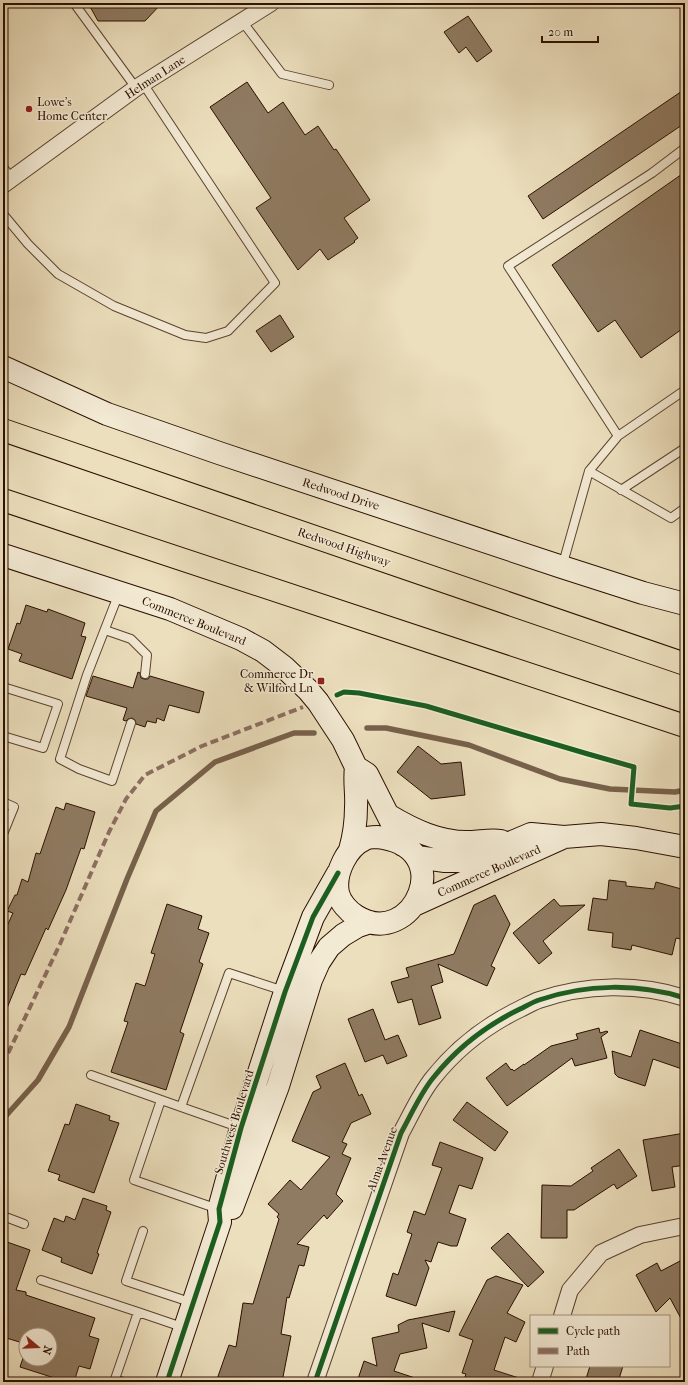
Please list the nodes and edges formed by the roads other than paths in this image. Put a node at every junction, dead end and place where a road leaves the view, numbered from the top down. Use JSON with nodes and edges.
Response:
{"nodes":[{"id":1,"x":74,"y":3,"type":"edge"},
{"id":2,"x":271,"y":3,"type":"edge"},
{"id":3,"x":242,"y":22,"type":"junction"},
{"id":4,"x":329,"y":85,"type":"dead end"},
{"id":5,"x":140,"y":87,"type":"junction"},
{"id":6,"x":685,"y":148,"type":"edge"},
{"id":7,"x":6,"y":177,"type":"edge"},
{"id":8,"x":3,"y":214,"type":"edge"},
{"id":9,"x":3,"y":367,"type":"edge"},
{"id":10,"x":685,"y":390,"type":"edge"},
{"id":11,"x":3,"y":429,"type":"edge"},
{"id":12,"x":618,"y":436,"type":"junction"},
{"id":13,"x":685,"y":448,"type":"edge"},
{"id":14,"x":589,"y":471,"type":"junction"},
{"id":15,"x":622,"y":490,"type":"junction"},
{"id":16,"x":3,"y":500,"type":"edge"},
{"id":17,"x":685,"y":508,"type":"edge"},
{"id":18,"x":3,"y":555,"type":"edge"},
{"id":19,"x":562,"y":567,"type":"junction"},
{"id":20,"x":119,"y":593,"type":"junction"},
{"id":21,"x":685,"y":604,"type":"edge"},
{"id":22,"x":105,"y":630,"type":"junction"},
{"id":23,"x":685,"y":664,"type":"edge"},
{"id":24,"x":145,"y":674,"type":"dead end"},
{"id":25,"x":3,"y":687,"type":"edge"},
{"id":26,"x":131,"y":723,"type":"dead end"},
{"id":27,"x":685,"y":726,"type":"edge"},
{"id":28,"x":3,"y":736,"type":"edge"},
{"id":29,"x":356,"y":767,"type":"junction"},
{"id":30,"x":3,"y":802,"type":"edge"},
{"id":31,"x":388,"y":815,"type":"junction"},
{"id":32,"x":3,"y":834,"type":"edge"},
{"id":33,"x":564,"y":837,"type":"junction"},
{"id":34,"x":512,"y":842,"type":"junction"},
{"id":35,"x":685,"y":847,"type":"edge"},
{"id":36,"x":350,"y":850,"type":"junction"},
{"id":37,"x":410,"y":851,"type":"junction"},
{"id":38,"x":338,"y":873,"type":"junction"},
{"id":39,"x":414,"y":905,"type":"junction"},
{"id":40,"x":370,"y":922,"type":"junction"},
{"id":41,"x":285,"y":992,"type":"junction"},
{"id":42,"x":685,"y":998,"type":"edge"},
{"id":43,"x":91,"y":1075,"type":"dead end"},
{"id":44,"x":161,"y":1100,"type":"junction"},
{"id":45,"x":181,"y":1107,"type":"junction"},
{"id":46,"x":241,"y":1128,"type":"junction"},
{"id":47,"x":3,"y":1216,"type":"edge"},
{"id":48,"x":219,"y":1216,"type":"junction"},
{"id":49,"x":24,"y":1224,"type":"dead end"},
{"id":50,"x":685,"y":1228,"type":"edge"},
{"id":51,"x":143,"y":1231,"type":"dead end"},
{"id":52,"x":41,"y":1280,"type":"dead end"},
{"id":53,"x":194,"y":1303,"type":"junction"},
{"id":54,"x":138,"y":1312,"type":"junction"},
{"id":55,"x":562,"y":1315,"type":"edge"},
{"id":56,"x":186,"y":1328,"type":"junction"},
{"id":57,"x":546,"y":1367,"type":"edge"},
{"id":58,"x":117,"y":1381,"type":"edge"},
{"id":59,"x":167,"y":1382,"type":"edge"},
{"id":60,"x":315,"y":1382,"type":"edge"},
{"id":61,"x":540,"y":1382,"type":"edge"}],
"edges":[{"from":1,"to":5,"type":"lane"},
{"from":2,"to":3,"type":"street","name":"Helman Lane"},
{"from":3,"to":4,"type":"lane"},
{"from":3,"to":5,"type":"street","name":"Helman Lane"},
{"from":5,"to":7,"type":"street","name":"Helman Lane"},
{"from":5,"to":8,"type":"lane"},
{"from":6,"to":12,"type":"lane"},
{"from":9,"to":19,"type":"street","name":"Redwood Drive"},
{"from":10,"to":12,"type":"lane"},
{"from":11,"to":23,"type":"highway","name":"Redwood Highway"},
{"from":12,"to":14,"type":"lane"},
{"from":13,"to":15,"type":"lane"},
{"from":14,"to":15,"type":"lane"},
{"from":14,"to":19,"type":"lane"},
{"from":15,"to":17,"type":"lane"},
{"from":16,"to":27,"type":"highway"},
{"from":18,"to":20,"type":"street","name":"Commerce Boulevard"},
{"from":19,"to":21,"type":"street","name":"Redwood Drive"},
{"from":20,"to":22,"type":"lane"},
{"from":20,"to":29,"type":"street","name":"Commerce Boulevard"},
{"from":22,"to":24,"type":"lane"},
{"from":22,"to":26,"type":"lane"},
{"from":25,"to":28,"type":"lane"},
{"from":29,"to":31,"type":"street","name":"Commerce Boulevard"},
{"from":29,"to":36,"type":"street","name":"Commerce Boulevard"},
{"from":30,"to":32,"type":"lane"},
{"from":31,"to":34,"type":"street"},
{"from":31,"to":37,"type":"street","name":"Commerce Boulevard"},
{"from":33,"to":34,"type":"street","name":"Commerce Boulevard"},
{"from":33,"to":35,"type":"street","name":"Commerce Boulevard"},
{"from":33,"to":39,"type":"street","name":"Commerce Boulevard"},
{"from":34,"to":37,"type":"street","name":"Commerce Boulevard"},
{"from":36,"to":37,"type":"street","name":"Commerce Boulevard"},
{"from":36,"to":38,"type":"street","name":"Commerce Boulevard"},
{"from":37,"to":39,"type":"street","name":"Commerce Boulevard"},
{"from":38,"to":40,"type":"street","name":"Commerce Boulevard"},
{"from":38,"to":41,"type":"street","name":"Southwest Boulevard"},
{"from":39,"to":40,"type":"street","name":"Commerce Boulevard"},
{"from":40,"to":48,"type":"street","name":"Southwest Boulevard"},
{"from":41,"to":45,"type":"lane"},
{"from":41,"to":46,"type":"street","name":"Southwest Boulevard"},
{"from":42,"to":60,"type":"street","name":"Alma Avenue"},
{"from":43,"to":44,"type":"lane"},
{"from":44,"to":45,"type":"lane"},
{"from":44,"to":48,"type":"lane"},
{"from":45,"to":46,"type":"lane"},
{"from":46,"to":48,"type":"street","name":"Southwest Boulevard"},
{"from":47,"to":49,"type":"lane"},
{"from":48,"to":53,"type":"street","name":"Southwest Boulevard"},
{"from":50,"to":55,"type":"street"},
{"from":51,"to":53,"type":"lane"},
{"from":52,"to":54,"type":"lane"},
{"from":53,"to":56,"type":"street","name":"Southwest Boulevard"},
{"from":54,"to":56,"type":"lane"},
{"from":54,"to":58,"type":"lane"},
{"from":56,"to":59,"type":"street","name":"Southwest Boulevard"},
{"from":57,"to":61,"type":"street"}]}
